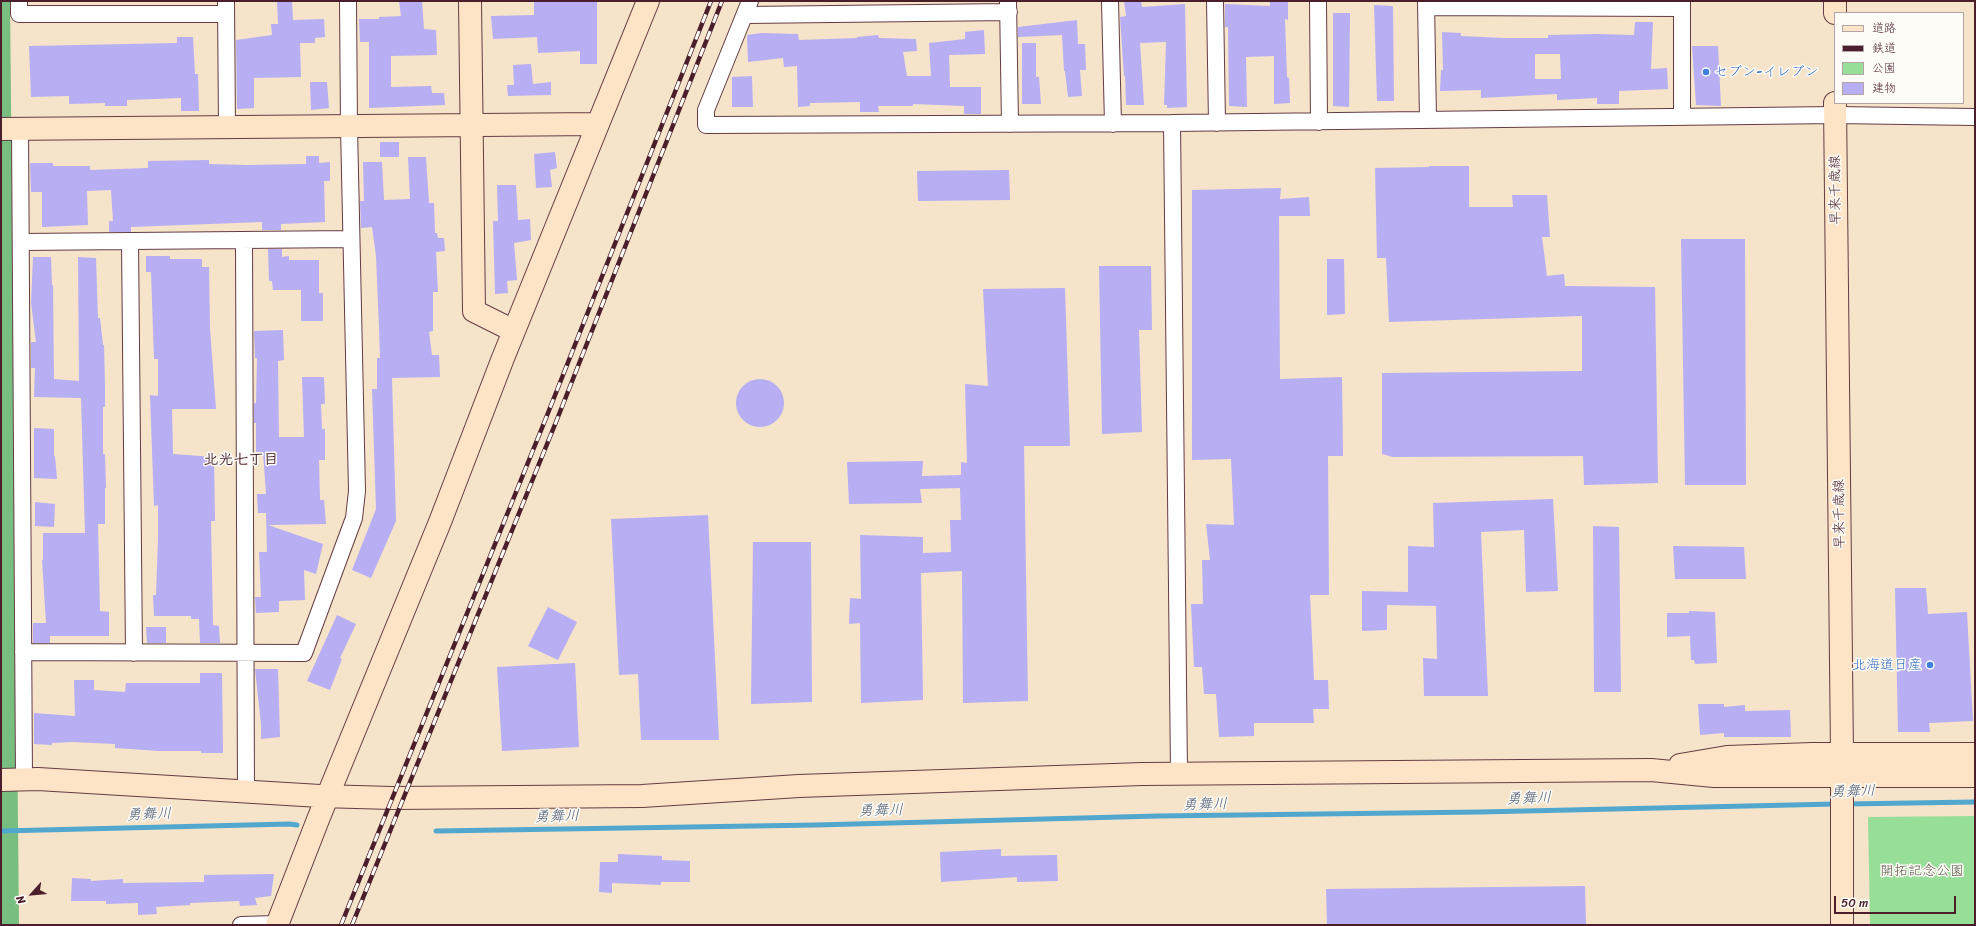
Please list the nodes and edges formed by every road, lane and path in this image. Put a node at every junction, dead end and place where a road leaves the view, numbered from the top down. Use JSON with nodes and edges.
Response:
{"nodes":[{"id":1,"x":19,"y":1,"type":"edge"},
{"id":2,"x":348,"y":1,"type":"edge"},
{"id":3,"x":470,"y":1,"type":"edge"},
{"id":4,"x":648,"y":1,"type":"edge"},
{"id":5,"x":1110,"y":1,"type":"edge"},
{"id":6,"x":1215,"y":1,"type":"edge"},
{"id":7,"x":1318,"y":1,"type":"edge"},
{"id":8,"x":1835,"y":1,"type":"edge"},
{"id":9,"x":1426,"y":4,"type":"edge"},
{"id":10,"x":1682,"y":5,"type":"edge"},
{"id":11,"x":1009,"y":7,"type":"edge"},
{"id":12,"x":120,"y":8,"type":"edge"},
{"id":13,"x":226,"y":8,"type":"edge"},
{"id":14,"x":748,"y":8,"type":"edge"},
{"id":15,"x":1835,"y":12,"type":"edge"},
{"id":16,"x":1835,"y":109,"type":"edge"},
{"id":17,"x":1682,"y":117,"type":"junction"},
{"id":18,"x":1975,"y":117,"type":"edge"},
{"id":19,"x":1428,"y":120,"type":"junction"},
{"id":20,"x":1319,"y":122,"type":"junction"},
{"id":21,"x":1172,"y":123,"type":"junction"},
{"id":22,"x":1217,"y":123,"type":"junction"},
{"id":23,"x":598,"y":124,"type":"junction"},
{"id":24,"x":1010,"y":124,"type":"junction"},
{"id":25,"x":1113,"y":124,"type":"junction"},
{"id":26,"x":471,"y":126,"type":"junction"},
{"id":27,"x":349,"y":127,"type":"junction"},
{"id":28,"x":227,"y":128,"type":"junction"},
{"id":29,"x":11,"y":129,"type":"edge"},
{"id":30,"x":351,"y":239,"type":"junction"},
{"id":31,"x":244,"y":240,"type":"junction"},
{"id":32,"x":130,"y":241,"type":"junction"},
{"id":33,"x":21,"y":242,"type":"junction"},
{"id":34,"x":514,"y":331,"type":"junction"},
{"id":35,"x":23,"y":652,"type":"junction"},
{"id":36,"x":134,"y":653,"type":"junction"},
{"id":37,"x":244,"y":653,"type":"junction"},
{"id":38,"x":1975,"y":754,"type":"edge"},
{"id":39,"x":1842,"y":755,"type":"junction"},
{"id":40,"x":1651,"y":770,"type":"junction"},
{"id":41,"x":1180,"y":773,"type":"junction"},
{"id":42,"x":1975,"y":776,"type":"edge"},
{"id":43,"x":24,"y":779,"type":"junction"},
{"id":44,"x":1,"y":780,"type":"edge"},
{"id":45,"x":246,"y":791,"type":"junction"},
{"id":46,"x":328,"y":796,"type":"junction"},
{"id":47,"x":1841,"y":796,"type":"junction"},
{"id":48,"x":241,"y":925,"type":"edge"},
{"id":49,"x":277,"y":925,"type":"edge"},
{"id":50,"x":1842,"y":925,"type":"edge"}],
"edges":[{"from":1,"to":12,"type":"street"},
{"from":2,"to":27,"type":"street"},
{"from":3,"to":26,"type":"street"},
{"from":4,"to":23,"type":"street"},
{"from":5,"to":25,"type":"street"},
{"from":6,"to":22,"type":"street"},
{"from":7,"to":20,"type":"street"},
{"from":8,"to":15,"type":"street"},
{"from":9,"to":10,"type":"street"},
{"from":9,"to":19,"type":"street"},
{"from":10,"to":17,"type":"street"},
{"from":11,"to":14,"type":"street"},
{"from":11,"to":24,"type":"street"},
{"from":12,"to":13,"type":"street"},
{"from":13,"to":28,"type":"street"},
{"from":14,"to":24,"type":"street"},
{"from":16,"to":17,"type":"street"},
{"from":16,"to":18,"type":"street"},
{"from":16,"to":39,"type":"street","name":"早来千歳線"},
{"from":17,"to":19,"type":"street"},
{"from":19,"to":20,"type":"street"},
{"from":20,"to":22,"type":"street"},
{"from":21,"to":22,"type":"street"},
{"from":21,"to":25,"type":"street"},
{"from":21,"to":41,"type":"street"},
{"from":23,"to":26,"type":"street"},
{"from":23,"to":34,"type":"street"},
{"from":24,"to":25,"type":"street"},
{"from":26,"to":27,"type":"street"},
{"from":26,"to":34,"type":"street"},
{"from":27,"to":28,"type":"street"},
{"from":27,"to":30,"type":"street"},
{"from":28,"to":29,"type":"street"},
{"from":29,"to":33,"type":"street"},
{"from":30,"to":31,"type":"street"},
{"from":30,"to":37,"type":"street"},
{"from":31,"to":32,"type":"street"},
{"from":31,"to":37,"type":"street"},
{"from":32,"to":33,"type":"street"},
{"from":32,"to":36,"type":"street"},
{"from":33,"to":35,"type":"street"},
{"from":34,"to":46,"type":"street"},
{"from":35,"to":36,"type":"street"},
{"from":35,"to":43,"type":"street"},
{"from":36,"to":37,"type":"street"},
{"from":37,"to":45,"type":"street"},
{"from":38,"to":39,"type":"street"},
{"from":39,"to":40,"type":"street"},
{"from":39,"to":47,"type":"street","name":"早来千歳線"},
{"from":40,"to":41,"type":"street"},
{"from":40,"to":47,"type":"street"},
{"from":41,"to":46,"type":"street"},
{"from":42,"to":47,"type":"street"},
{"from":43,"to":44,"type":"street"},
{"from":43,"to":45,"type":"street"},
{"from":45,"to":46,"type":"street"},
{"from":46,"to":49,"type":"street"},
{"from":47,"to":50,"type":"street","name":"早来千歳線"},
{"from":48,"to":49,"type":"street"}]}
